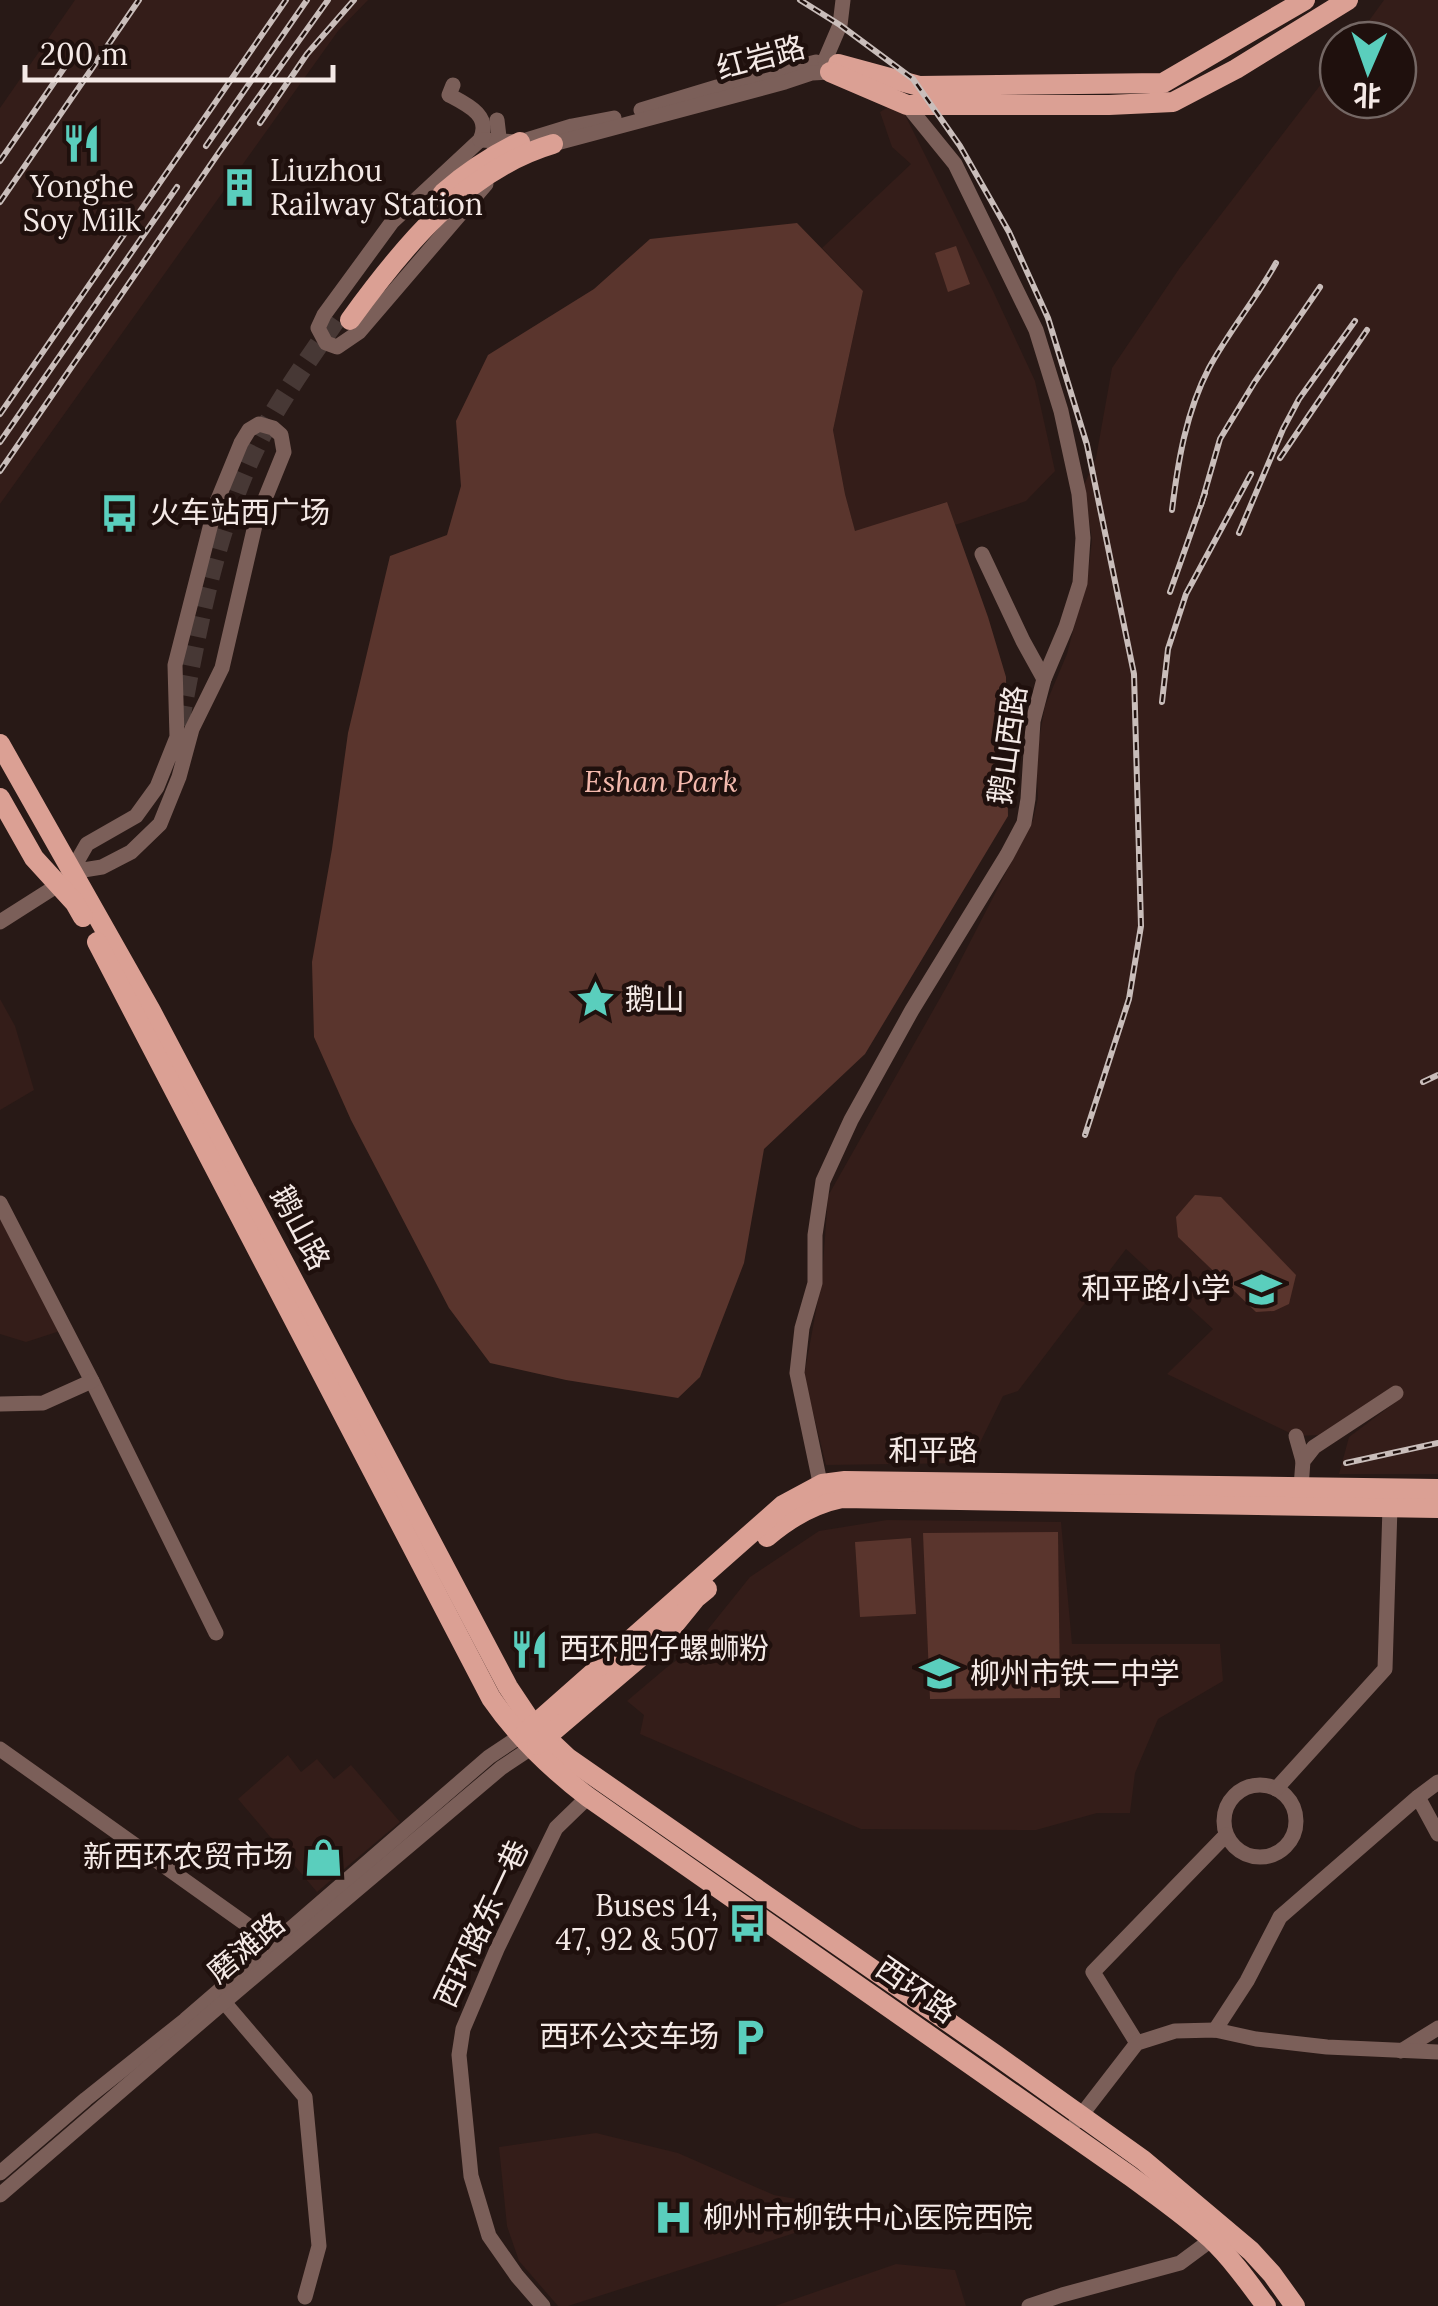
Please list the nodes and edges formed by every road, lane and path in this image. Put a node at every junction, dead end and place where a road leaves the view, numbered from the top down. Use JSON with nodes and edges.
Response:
{"nodes":[{"id":1,"x":842,"y":0,"type":"edge"},
{"id":2,"x":1305,"y":0,"type":"edge"},
{"id":3,"x":1348,"y":0,"type":"edge"},
{"id":4,"x":827,"y":66,"type":"junction"},
{"id":5,"x":453,"y":85,"type":"dead end"},
{"id":6,"x":908,"y":105,"type":"junction"},
{"id":7,"x":497,"y":120,"type":"dead end"},
{"id":8,"x":520,"y":142,"type":"joint"},
{"id":9,"x":553,"y":144,"type":"joint"},
{"id":10,"x":491,"y":154,"type":"junction"},
{"id":11,"x":344,"y":317,"type":"tunnel mouth"},
{"id":12,"x":982,"y":554,"type":"dead end"},
{"id":13,"x":1044,"y":679,"type":"junction"},
{"id":14,"x":184,"y":733,"type":"junction"},
{"id":15,"x":0,"y":744,"type":"edge"},
{"id":16,"x":0,"y":798,"type":"edge"},
{"id":17,"x":65,"y":878,"type":"junction"},
{"id":18,"x":0,"y":922,"type":"edge"},
{"id":19,"x":0,"y":1203,"type":"edge"},
{"id":20,"x":92,"y":1381,"type":"junction"},
{"id":21,"x":1396,"y":1392,"type":"dead end"},
{"id":22,"x":0,"y":1404,"type":"edge"},
{"id":23,"x":1296,"y":1436,"type":"dead end"},
{"id":24,"x":1303,"y":1462,"type":"junction"},
{"id":25,"x":1301,"y":1487,"type":"junction"},
{"id":26,"x":1438,"y":1489,"type":"edge"},
{"id":27,"x":823,"y":1494,"type":"junction"},
{"id":28,"x":1390,"y":1508,"type":"junction"},
{"id":29,"x":1438,"y":1508,"type":"edge"},
{"id":30,"x":216,"y":1633,"type":"dead end"},
{"id":31,"x":533,"y":1737,"type":"junction"},
{"id":32,"x":0,"y":1750,"type":"edge"},
{"id":33,"x":1438,"y":1782,"type":"edge"},
{"id":34,"x":1276,"y":1789,"type":"junction"},
{"id":35,"x":1418,"y":1796,"type":"junction"},
{"id":36,"x":588,"y":1797,"type":"junction"},
{"id":37,"x":1438,"y":1834,"type":"edge"},
{"id":38,"x":1226,"y":1835,"type":"junction"},
{"id":39,"x":279,"y":1948,"type":"junction"},
{"id":40,"x":224,"y":2002,"type":"junction"},
{"id":41,"x":1438,"y":2028,"type":"edge"},
{"id":42,"x":1214,"y":2030,"type":"junction"},
{"id":43,"x":1137,"y":2043,"type":"junction"},
{"id":44,"x":1401,"y":2051,"type":"junction"},
{"id":45,"x":1438,"y":2052,"type":"edge"},
{"id":46,"x":1074,"y":2124,"type":"junction"},
{"id":47,"x":0,"y":2173,"type":"edge"},
{"id":48,"x":0,"y":2196,"type":"edge"},
{"id":49,"x":1212,"y":2240,"type":"junction"},
{"id":50,"x":305,"y":2297,"type":"dead end"},
{"id":51,"x":543,"y":2306,"type":"edge"},
{"id":52,"x":1029,"y":2306,"type":"edge"},
{"id":53,"x":1266,"y":2306,"type":"edge"},
{"id":54,"x":1294,"y":2306,"type":"edge"}],
"edges":[{"from":1,"to":4,"type":"street"},
{"from":2,"to":4,"type":"main road"},
{"from":3,"to":6,"type":"main road","name":"红岩路"},
{"from":4,"to":6,"type":"main road","name":"红岩路"},
{"from":4,"to":8,"type":"street","name":"红岩路"},
{"from":4,"to":9,"type":"street","name":"红岩路"},
{"from":5,"to":10,"type":"street"},
{"from":6,"to":13,"type":"street","name":"鹅山西路"},
{"from":7,"to":10,"type":"street"},
{"from":8,"to":10,"type":"main road","name":"红岩路"},
{"from":9,"to":10,"type":"main road","name":"红岩路"},
{"from":10,"to":10,"type":"street"},
{"from":10,"to":11,"type":"main road","name":"红岩路"},
{"from":12,"to":13,"type":"street"},
{"from":13,"to":27,"type":"street","name":"鹅山西路"},
{"from":14,"to":14,"type":"street"},
{"from":14,"to":17,"type":"street"},
{"from":14,"to":17,"type":"street"},
{"from":15,"to":17,"type":"main road","name":"鹅山路"},
{"from":16,"to":17,"type":"main road","name":"鹅山路"},
{"from":17,"to":18,"type":"street"},
{"from":17,"to":31,"type":"main road","name":"鹅山路"},
{"from":19,"to":20,"type":"street"},
{"from":20,"to":22,"type":"street"},
{"from":20,"to":30,"type":"street"},
{"from":21,"to":24,"type":"street"},
{"from":23,"to":24,"type":"street"},
{"from":24,"to":25,"type":"street"},
{"from":25,"to":26,"type":"main road","name":"和平路"},
{"from":25,"to":27,"type":"main road","name":"和平路"},
{"from":27,"to":28,"type":"main road","name":"和平路"},
{"from":27,"to":31,"type":"main road","name":"和平路"},
{"from":28,"to":29,"type":"main road","name":"和平路"},
{"from":28,"to":34,"type":"street"},
{"from":31,"to":36,"type":"main road","name":"西环路"},
{"from":31,"to":39,"type":"street","name":"磨滩路"},
{"from":31,"to":46,"type":"main road","name":"西环路"},
{"from":32,"to":39,"type":"street"},
{"from":33,"to":35,"type":"street"},
{"from":34,"to":38,"type":"street"},
{"from":34,"to":38,"type":"street"},
{"from":35,"to":37,"type":"street"},
{"from":35,"to":42,"type":"street"},
{"from":36,"to":46,"type":"main road","name":"西环路"},
{"from":36,"to":51,"type":"street","name":"西环路东一巷"},
{"from":38,"to":43,"type":"street"},
{"from":39,"to":40,"type":"street","name":"磨滩路"},
{"from":39,"to":47,"type":"street","name":"磨滩路"},
{"from":40,"to":48,"type":"street","name":"磨滩路"},
{"from":40,"to":50,"type":"street"},
{"from":41,"to":44,"type":"street"},
{"from":42,"to":43,"type":"street"},
{"from":42,"to":44,"type":"street"},
{"from":43,"to":46,"type":"street"},
{"from":44,"to":45,"type":"street"},
{"from":46,"to":49,"type":"main road","name":"西环路"},
{"from":46,"to":54,"type":"main road","name":"西环路"},
{"from":49,"to":52,"type":"street"},
{"from":49,"to":53,"type":"main road","name":"西环路"}]}
